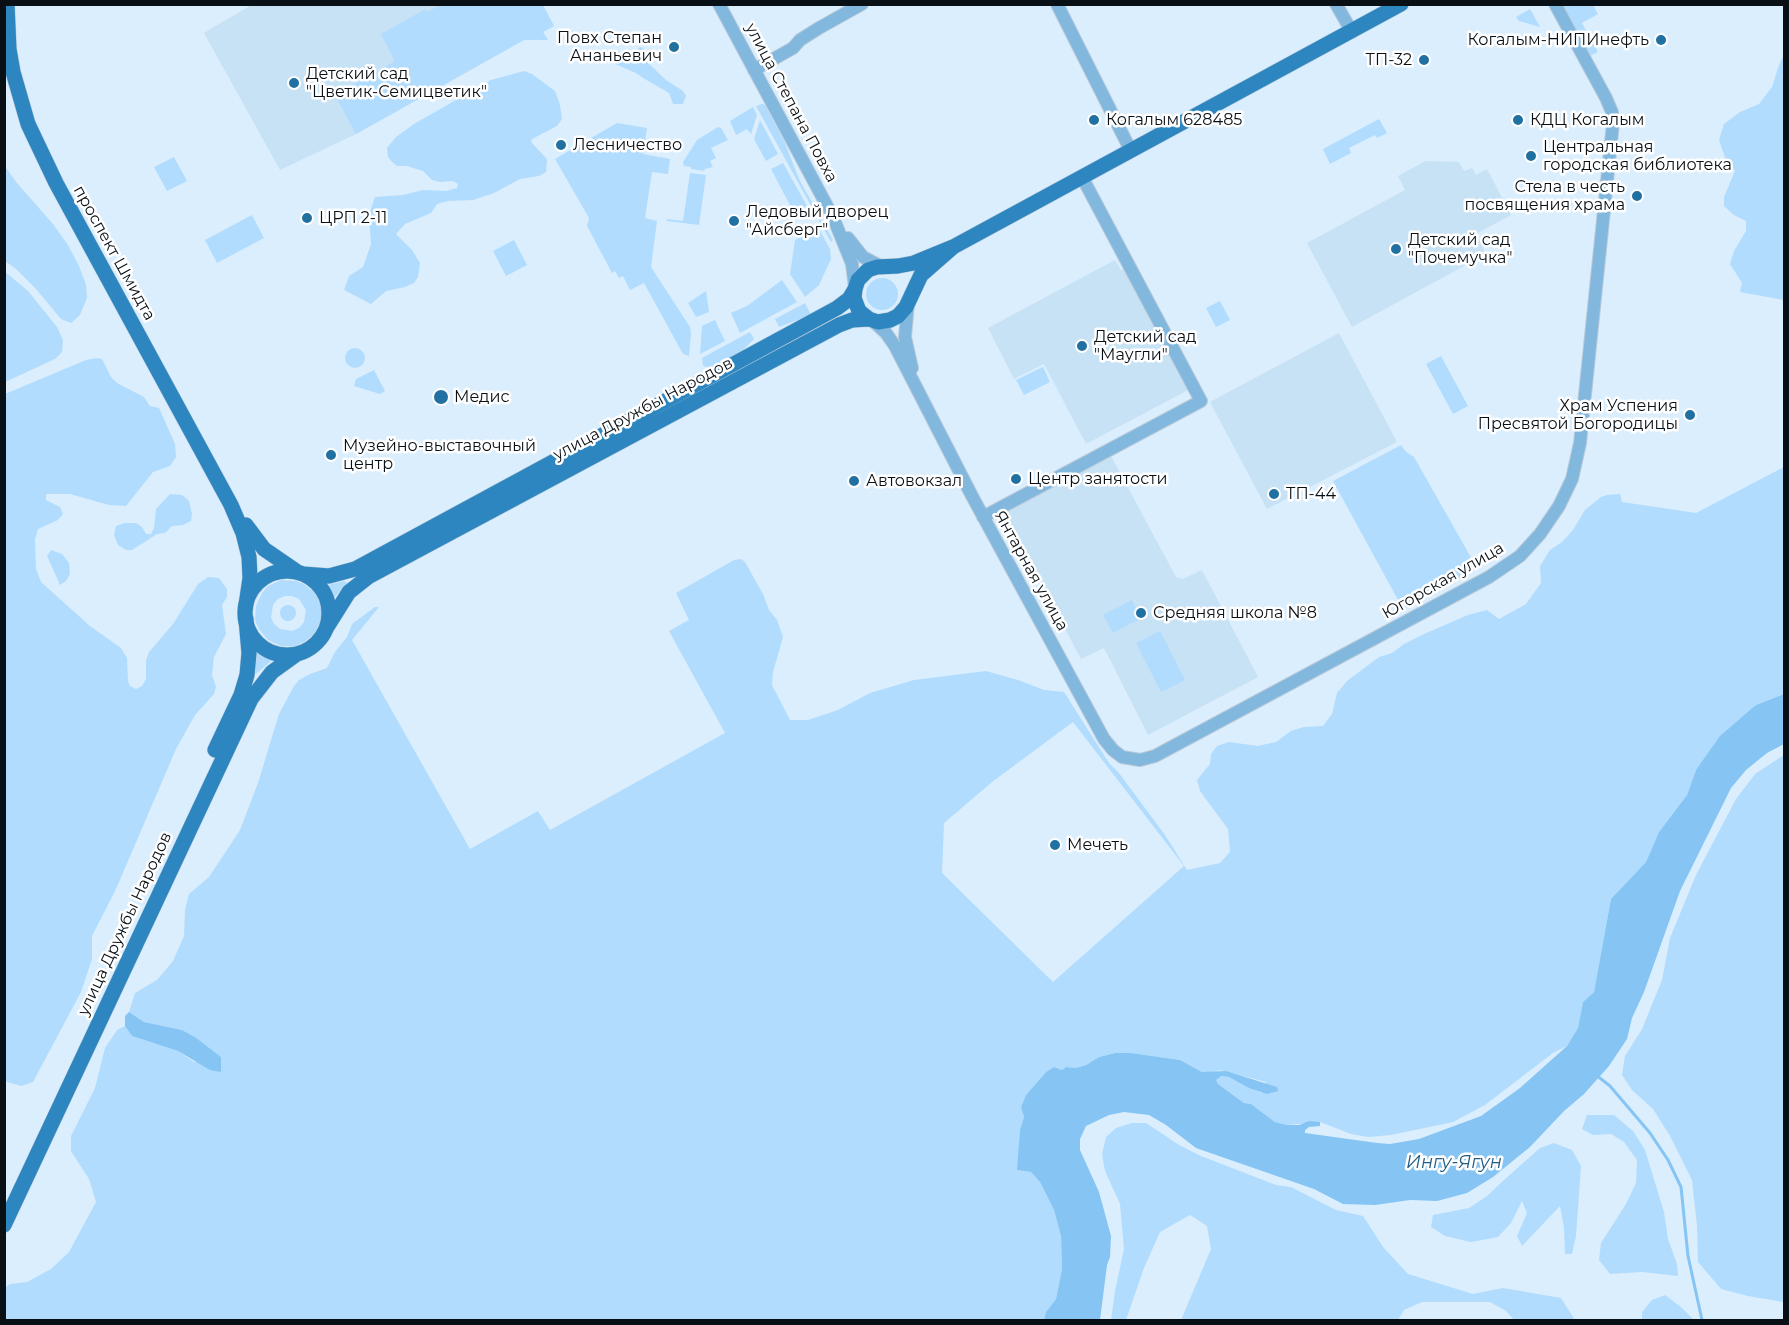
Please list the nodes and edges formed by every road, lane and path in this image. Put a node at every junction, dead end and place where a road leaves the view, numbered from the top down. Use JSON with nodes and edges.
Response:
{"nodes":[{"id":1,"x":7,"y":4,"type":"edge"},
{"id":2,"x":719,"y":4,"type":"edge"},
{"id":3,"x":862,"y":4,"type":"edge"},
{"id":4,"x":1057,"y":4,"type":"edge"},
{"id":5,"x":1336,"y":4,"type":"edge"},
{"id":6,"x":1401,"y":4,"type":"edge"},
{"id":7,"x":1556,"y":6,"type":"edge"},
{"id":8,"x":1352,"y":32,"type":"junction"},
{"id":9,"x":754,"y":70,"type":"junction"},
{"id":10,"x":1131,"y":151,"type":"junction"},
{"id":11,"x":1082,"y":177,"type":"junction"},
{"id":12,"x":833,"y":218,"type":"junction"},
{"id":13,"x":953,"y":247,"type":"junction"},
{"id":14,"x":885,"y":267,"type":"junction"},
{"id":15,"x":855,"y":289,"type":"junction"},
{"id":16,"x":909,"y":301,"type":"junction"},
{"id":17,"x":871,"y":320,"type":"junction"},
{"id":18,"x":921,"y":395,"type":"junction"},
{"id":19,"x":231,"y":505,"type":"junction"},
{"id":20,"x":983,"y":517,"type":"junction"},
{"id":21,"x":301,"y":573,"type":"junction"},
{"id":22,"x":246,"y":612,"type":"junction"},
{"id":23,"x":327,"y":627,"type":"junction"},
{"id":24,"x":297,"y":654,"type":"junction"},
{"id":25,"x":1122,"y":757,"type":"joint"},
{"id":26,"x":4,"y":1200,"type":"edge"},
{"id":27,"x":4,"y":1225,"type":"edge"}],
"edges":[{"from":1,"to":19,"type":"main road","name":"проспект Шмидта"},
{"from":2,"to":9,"type":"street","name":"улица Степана Повха"},
{"from":3,"to":9,"type":"street"},
{"from":4,"to":10,"type":"street"},
{"from":5,"to":8,"type":"street"},
{"from":6,"to":8,"type":"main road"},
{"from":7,"to":25,"type":"street","name":"Югорская улица"},
{"from":8,"to":10,"type":"main road"},
{"from":9,"to":12,"type":"street","name":"улица Степана Повха"},
{"from":10,"to":11,"type":"main road"},
{"from":11,"to":13,"type":"main road"},
{"from":11,"to":20,"type":"street"},
{"from":12,"to":14,"type":"street"},
{"from":12,"to":15,"type":"street"},
{"from":13,"to":14,"type":"main road"},
{"from":13,"to":16,"type":"main road"},
{"from":14,"to":15,"type":"main road"},
{"from":14,"to":16,"type":"main road"},
{"from":15,"to":17,"type":"main road"},
{"from":15,"to":21,"type":"main road","name":"улица Дружбы Народов"},
{"from":16,"to":17,"type":"main road"},
{"from":16,"to":18,"type":"street"},
{"from":17,"to":18,"type":"street"},
{"from":17,"to":23,"type":"main road","name":"улица Дружбы Народов"},
{"from":18,"to":20,"type":"street","name":"Янтарная улица"},
{"from":19,"to":21,"type":"main road","name":"проспект Шмидта"},
{"from":19,"to":22,"type":"main road","name":"проспект Шмидта"},
{"from":20,"to":25,"type":"street","name":"Янтарная улица"},
{"from":21,"to":22,"type":"main road"},
{"from":21,"to":23,"type":"main road"},
{"from":22,"to":24,"type":"main road"},
{"from":22,"to":26,"type":"main road","name":"улица Дружбы Народов"},
{"from":23,"to":24,"type":"main road"},
{"from":24,"to":27,"type":"main road","name":"улица Дружбы Народов"}]}
